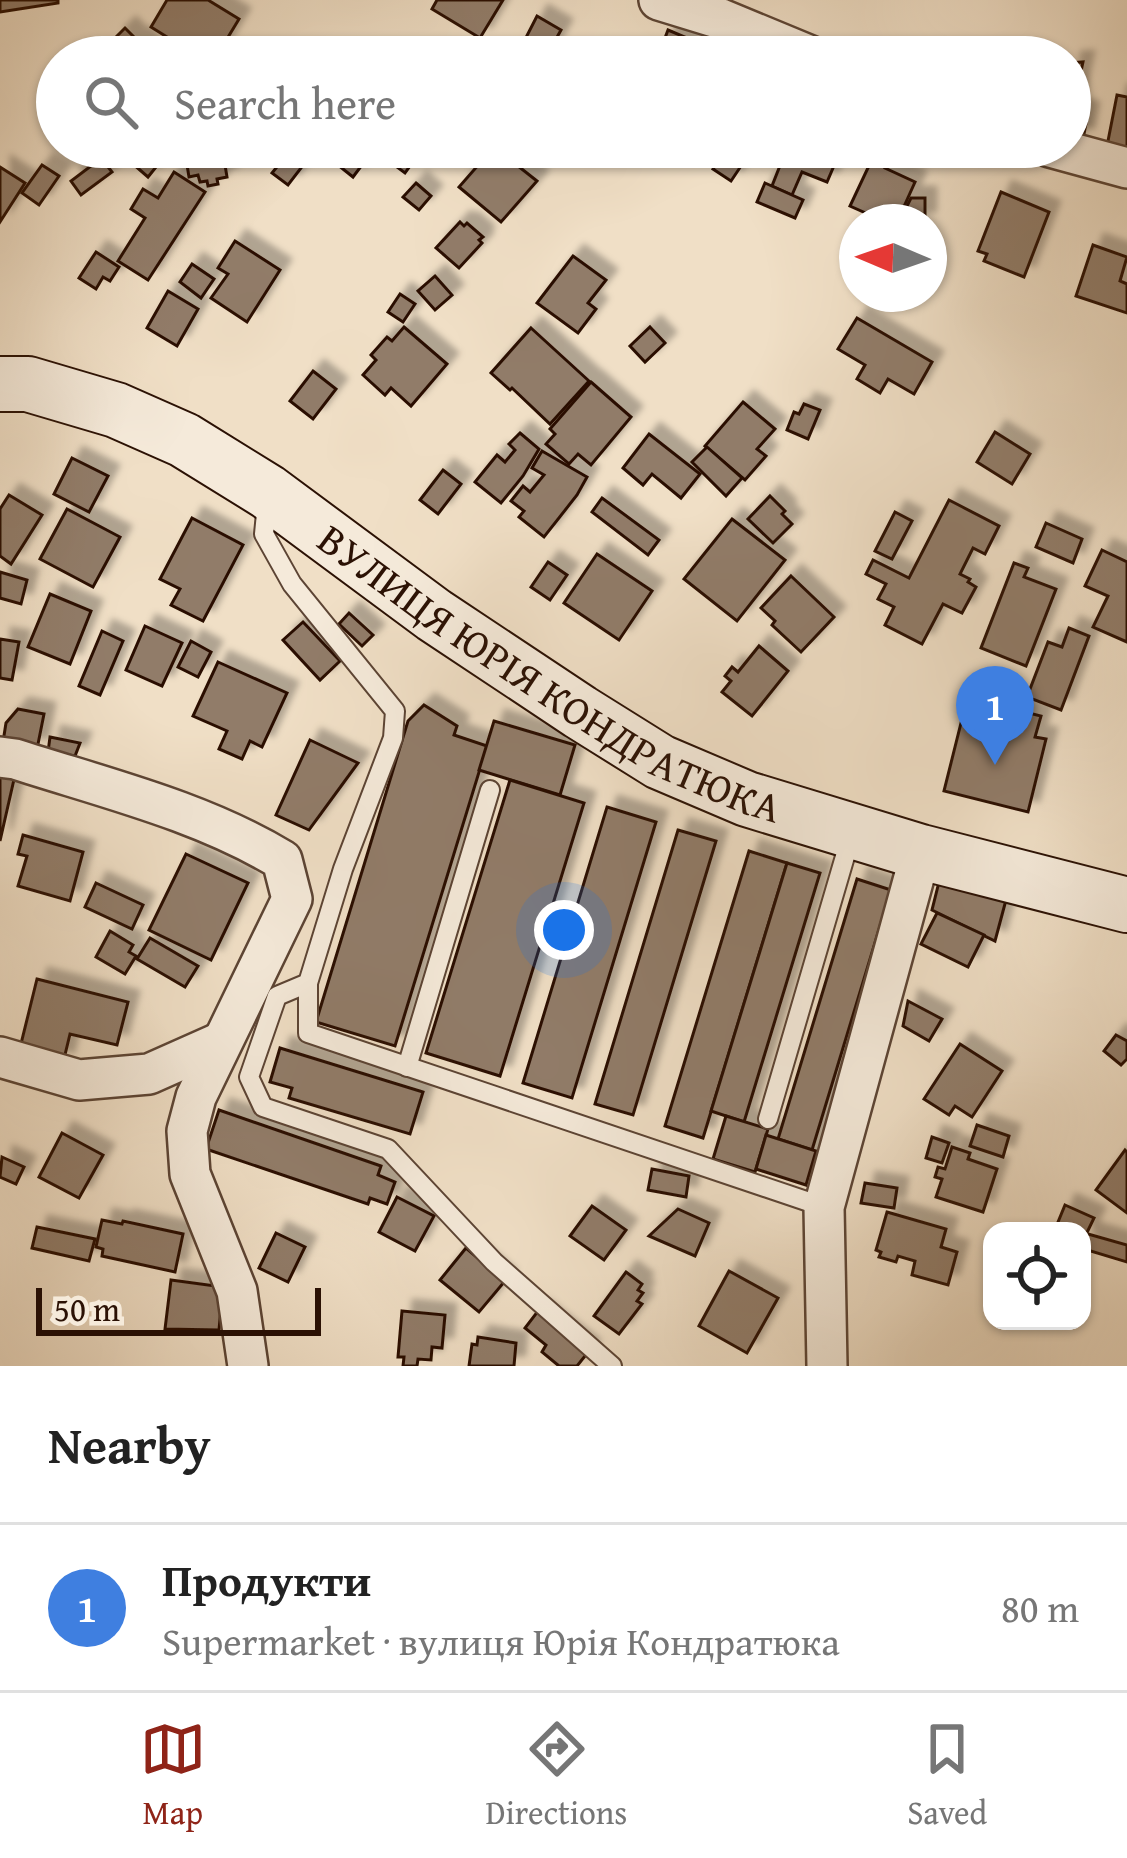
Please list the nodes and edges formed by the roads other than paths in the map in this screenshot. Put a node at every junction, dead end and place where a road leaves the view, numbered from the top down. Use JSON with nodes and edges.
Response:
{"nodes":[{"id":1,"x":659,"y":0,"type":"edge"},
{"id":2,"x":762,"y":36,"type":"edge"},
{"id":3,"x":1091,"y":158,"type":"edge"},
{"id":4,"x":1127,"y":168,"type":"edge"},
{"id":5,"x":0,"y":384,"type":"edge"},
{"id":6,"x":268,"y":492,"type":"junction"},
{"id":7,"x":0,"y":757,"type":"edge"},
{"id":8,"x":490,"y":790,"type":"dead end"},
{"id":9,"x":852,"y":831,"type":"junction"},
{"id":10,"x":921,"y":852,"type":"junction"},
{"id":11,"x":1127,"y":904,"type":"edge"},
{"id":12,"x":308,"y":983,"type":"junction"},
{"id":13,"x":221,"y":1042,"type":"junction"},
{"id":14,"x":0,"y":1057,"type":"edge"},
{"id":15,"x":407,"y":1066,"type":"junction"},
{"id":16,"x":768,"y":1119,"type":"dead end"},
{"id":17,"x":824,"y":1207,"type":"junction"},
{"id":18,"x":248,"y":1366,"type":"edge"},
{"id":19,"x":612,"y":1366,"type":"edge"},
{"id":20,"x":826,"y":1366,"type":"edge"}],
"edges":[{"from":1,"to":2,"type":"street"},
{"from":3,"to":4,"type":"street"},
{"from":5,"to":6,"type":"street","name":"ВУЛИЦЯ ЮРІЯ КОНДРАТЮКА"},
{"from":6,"to":9,"type":"street","name":"ВУЛИЦЯ ЮРІЯ КОНДРАТЮКА"},
{"from":6,"to":12,"type":"lane"},
{"from":7,"to":13,"type":"street"},
{"from":8,"to":15,"type":"lane"},
{"from":9,"to":10,"type":"street","name":"ВУЛИЦЯ ЮРІЯ КОНДРАТЮКА"},
{"from":9,"to":16,"type":"lane"},
{"from":10,"to":11,"type":"street","name":"ВУЛИЦЯ ЮРІЯ КОНДРАТЮКА"},
{"from":10,"to":17,"type":"street"},
{"from":12,"to":15,"type":"lane"},
{"from":12,"to":19,"type":"lane"},
{"from":13,"to":14,"type":"street"},
{"from":13,"to":18,"type":"street"},
{"from":15,"to":17,"type":"lane"},
{"from":17,"to":20,"type":"street"}]}
